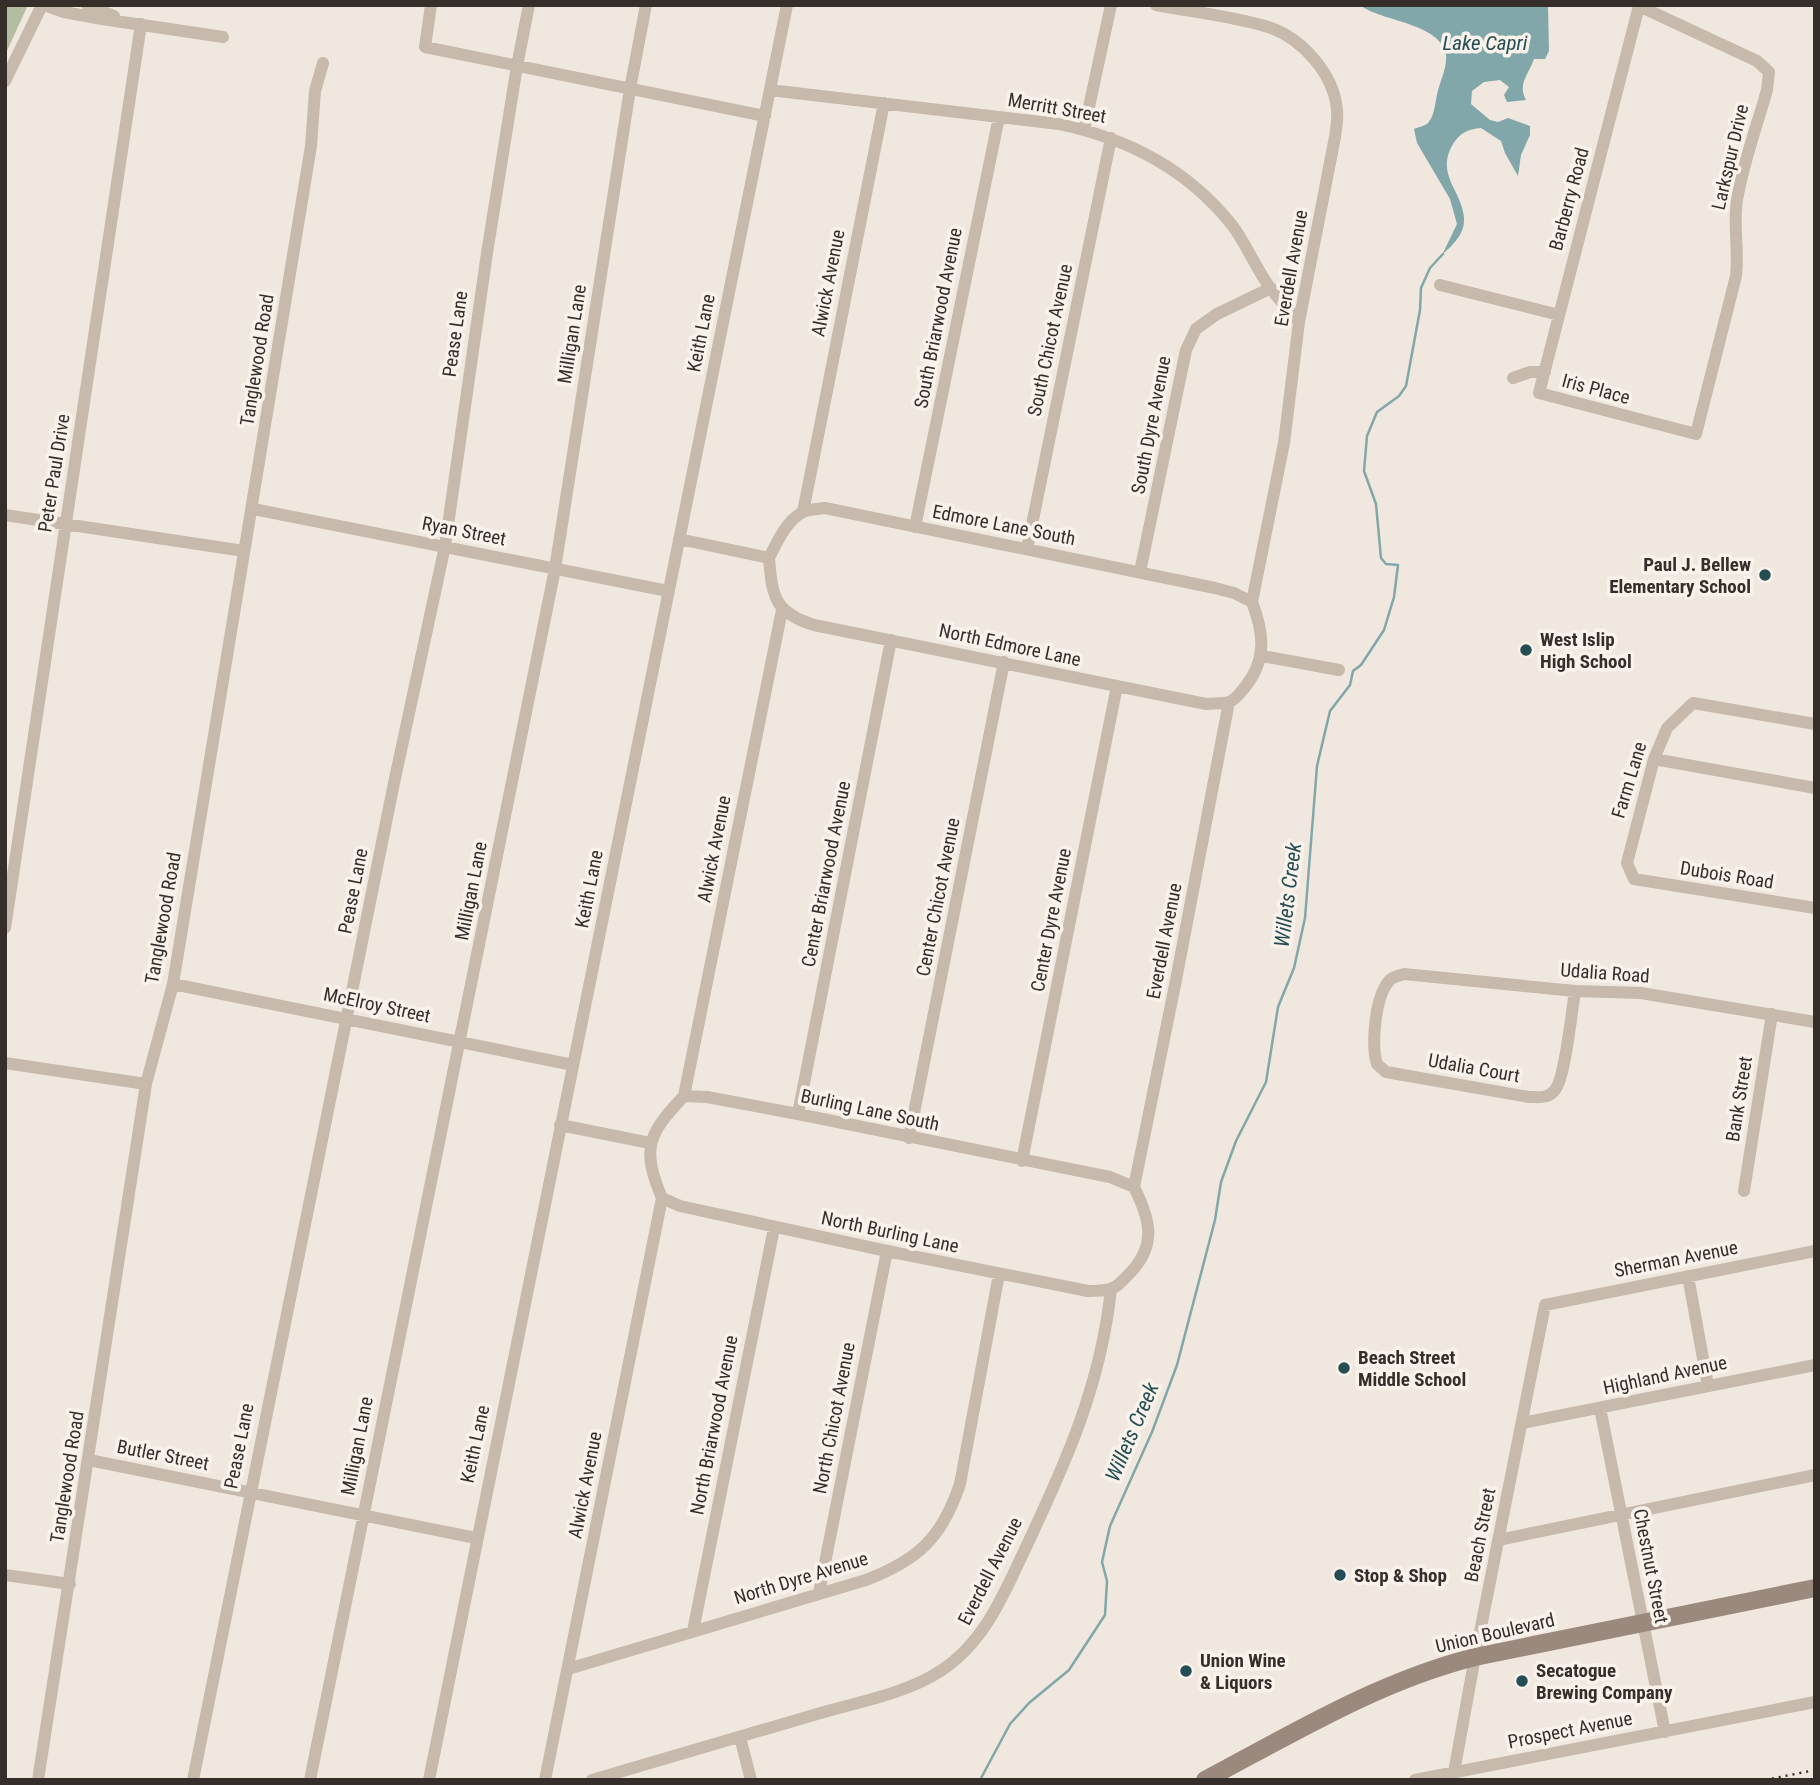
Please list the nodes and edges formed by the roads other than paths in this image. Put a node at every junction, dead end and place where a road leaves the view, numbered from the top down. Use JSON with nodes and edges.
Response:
{"nodes":[{"id":1,"x":43,"y":5,"type":"edge"},
{"id":2,"x":88,"y":5,"type":"edge"},
{"id":3,"x":430,"y":5,"type":"edge"},
{"id":4,"x":529,"y":5,"type":"edge"},
{"id":5,"x":646,"y":5,"type":"edge"},
{"id":6,"x":787,"y":5,"type":"edge"},
{"id":7,"x":1111,"y":5,"type":"edge"},
{"id":8,"x":1156,"y":5,"type":"edge"},
{"id":9,"x":1640,"y":6,"type":"edge"},
{"id":10,"x":1225,"y":12,"type":"edge"},
{"id":11,"x":128,"y":22,"type":"junction"},
{"id":12,"x":141,"y":24,"type":"junction"},
{"id":13,"x":223,"y":37,"type":"dead end"},
{"id":14,"x":323,"y":63,"type":"dead end"},
{"id":15,"x":517,"y":66,"type":"junction"},
{"id":16,"x":5,"y":81,"type":"edge"},
{"id":17,"x":629,"y":89,"type":"junction"},
{"id":18,"x":770,"y":90,"type":"junction"},
{"id":19,"x":884,"y":103,"type":"junction"},
{"id":20,"x":765,"y":116,"type":"junction"},
{"id":21,"x":999,"y":117,"type":"junction"},
{"id":22,"x":1084,"y":130,"type":"junction"},
{"id":23,"x":1111,"y":138,"type":"junction"},
{"id":24,"x":1440,"y":285,"type":"dead end"},
{"id":25,"x":1270,"y":288,"type":"junction"},
{"id":26,"x":1559,"y":315,"type":"junction"},
{"id":27,"x":1299,"y":322,"type":"junction"},
{"id":28,"x":1545,"y":372,"type":"junction"},
{"id":29,"x":1513,"y":378,"type":"dead end"},
{"id":30,"x":1696,"y":435,"type":"joint"},
{"id":31,"x":253,"y":509,"type":"junction"},
{"id":32,"x":803,"y":512,"type":"junction"},
{"id":33,"x":5,"y":515,"type":"edge"},
{"id":34,"x":66,"y":524,"type":"junction"},
{"id":35,"x":915,"y":527,"type":"junction"},
{"id":36,"x":679,"y":539,"type":"junction"},
{"id":37,"x":444,"y":546,"type":"junction"},
{"id":38,"x":1027,"y":549,"type":"junction"},
{"id":39,"x":244,"y":551,"type":"junction"},
{"id":40,"x":769,"y":558,"type":"junction"},
{"id":41,"x":555,"y":569,"type":"junction"},
{"id":42,"x":1140,"y":572,"type":"junction"},
{"id":43,"x":668,"y":592,"type":"junction"},
{"id":44,"x":1252,"y":602,"type":"junction"},
{"id":45,"x":782,"y":610,"type":"junction"},
{"id":46,"x":891,"y":640,"type":"junction"},
{"id":47,"x":1262,"y":656,"type":"junction"},
{"id":48,"x":1004,"y":662,"type":"junction"},
{"id":49,"x":1339,"y":670,"type":"dead end"},
{"id":50,"x":1117,"y":687,"type":"junction"},
{"id":51,"x":1229,"y":702,"type":"junction"},
{"id":52,"x":1815,"y":724,"type":"edge"},
{"id":53,"x":1654,"y":759,"type":"junction"},
{"id":54,"x":1815,"y":788,"type":"edge"},
{"id":55,"x":1634,"y":879,"type":"joint"},
{"id":56,"x":1815,"y":908,"type":"edge"},
{"id":57,"x":5,"y":928,"type":"edge"},
{"id":58,"x":1392,"y":978,"type":"joint"},
{"id":59,"x":173,"y":984,"type":"junction"},
{"id":60,"x":1575,"y":991,"type":"junction"},
{"id":61,"x":1772,"y":1014,"type":"junction"},
{"id":62,"x":348,"y":1018,"type":"junction"},
{"id":63,"x":1815,"y":1022,"type":"edge"},
{"id":64,"x":460,"y":1042,"type":"junction"},
{"id":65,"x":5,"y":1063,"type":"edge"},
{"id":66,"x":573,"y":1065,"type":"junction"},
{"id":67,"x":146,"y":1084,"type":"junction"},
{"id":68,"x":684,"y":1096,"type":"junction"},
{"id":69,"x":798,"y":1114,"type":"junction"},
{"id":70,"x":560,"y":1125,"type":"junction"},
{"id":71,"x":909,"y":1138,"type":"junction"},
{"id":72,"x":650,"y":1143,"type":"junction"},
{"id":73,"x":1022,"y":1161,"type":"junction"},
{"id":74,"x":1134,"y":1187,"type":"junction"},
{"id":75,"x":1744,"y":1191,"type":"dead end"},
{"id":76,"x":662,"y":1198,"type":"junction"},
{"id":77,"x":774,"y":1228,"type":"junction"},
{"id":78,"x":887,"y":1251,"type":"junction"},
{"id":79,"x":1815,"y":1251,"type":"edge"},
{"id":80,"x":999,"y":1274,"type":"junction"},
{"id":81,"x":1688,"y":1276,"type":"junction"},
{"id":82,"x":1111,"y":1289,"type":"junction"},
{"id":83,"x":1545,"y":1305,"type":"joint"},
{"id":84,"x":1815,"y":1365,"type":"edge"},
{"id":85,"x":1709,"y":1385,"type":"junction"},
{"id":86,"x":1600,"y":1408,"type":"junction"},
{"id":87,"x":1522,"y":1423,"type":"junction"},
{"id":88,"x":89,"y":1460,"type":"junction"},
{"id":89,"x":1815,"y":1475,"type":"edge"},
{"id":90,"x":250,"y":1492,"type":"junction"},
{"id":91,"x":362,"y":1515,"type":"junction"},
{"id":92,"x":1621,"y":1516,"type":"junction"},
{"id":93,"x":476,"y":1538,"type":"junction"},
{"id":94,"x":1498,"y":1540,"type":"junction"},
{"id":95,"x":5,"y":1575,"type":"edge"},
{"id":96,"x":70,"y":1584,"type":"junction"},
{"id":97,"x":1815,"y":1588,"type":"edge"},
{"id":98,"x":819,"y":1593,"type":"junction"},
{"id":99,"x":1642,"y":1624,"type":"junction"},
{"id":100,"x":693,"y":1631,"type":"junction"},
{"id":101,"x":1475,"y":1657,"type":"junction"},
{"id":102,"x":568,"y":1669,"type":"junction"},
{"id":103,"x":1815,"y":1702,"type":"edge"},
{"id":104,"x":1665,"y":1732,"type":"junction"},
{"id":105,"x":740,"y":1737,"type":"junction"},
{"id":106,"x":1454,"y":1772,"type":"junction"},
{"id":107,"x":38,"y":1780,"type":"edge"},
{"id":108,"x":193,"y":1780,"type":"edge"},
{"id":109,"x":310,"y":1780,"type":"edge"},
{"id":110,"x":429,"y":1780,"type":"edge"},
{"id":111,"x":545,"y":1780,"type":"edge"},
{"id":112,"x":593,"y":1780,"type":"edge"},
{"id":113,"x":751,"y":1780,"type":"edge"},
{"id":114,"x":1205,"y":1780,"type":"edge"},
{"id":115,"x":1415,"y":1780,"type":"edge"}],
"edges":[{"from":1,"to":11,"type":"street"},
{"from":1,"to":16,"type":"street"},
{"from":2,"to":11,"type":"street"},
{"from":3,"to":15,"type":"street"},
{"from":4,"to":15,"type":"street","name":"Pease Lane"},
{"from":5,"to":17,"type":"street","name":"Milligan Lane"},
{"from":6,"to":18,"type":"street","name":"Keith Lane"},
{"from":7,"to":22,"type":"street"},
{"from":8,"to":10,"type":"street","name":"Everdell Avenue"},
{"from":9,"to":26,"type":"street","name":"Barberry Road"},
{"from":9,"to":30,"type":"street","name":"Larkspur Drive"},
{"from":10,"to":27,"type":"street","name":"Everdell Avenue"},
{"from":11,"to":12,"type":"street"},
{"from":12,"to":13,"type":"street"},
{"from":12,"to":34,"type":"street","name":"Peter Paul Drive"},
{"from":14,"to":31,"type":"street","name":"Tanglewood Road"},
{"from":15,"to":17,"type":"street"},
{"from":15,"to":37,"type":"street","name":"Pease Lane"},
{"from":17,"to":20,"type":"street"},
{"from":17,"to":41,"type":"street","name":"Milligan Lane"},
{"from":18,"to":19,"type":"street","name":"Merritt Street"},
{"from":18,"to":20,"type":"street","name":"Keith Lane"},
{"from":19,"to":21,"type":"street","name":"Merritt Street"},
{"from":19,"to":32,"type":"street","name":"Alwick Avenue"},
{"from":20,"to":36,"type":"street","name":"Keith Lane"},
{"from":21,"to":22,"type":"street","name":"Merritt Street"},
{"from":21,"to":35,"type":"street","name":"South Briarwood Avenue"},
{"from":22,"to":23,"type":"street","name":"Merritt Street"},
{"from":23,"to":25,"type":"street","name":"Merritt Street"},
{"from":23,"to":38,"type":"street","name":"South Chicot Avenue"},
{"from":24,"to":26,"type":"street"},
{"from":25,"to":27,"type":"street","name":"Merritt Street"},
{"from":25,"to":42,"type":"street","name":"South Dyre Avenue"},
{"from":26,"to":28,"type":"street","name":"Barberry Road"},
{"from":27,"to":44,"type":"street","name":"Everdell Avenue"},
{"from":28,"to":29,"type":"street","name":"Iris Place"},
{"from":28,"to":30,"type":"street","name":"Iris Place"},
{"from":31,"to":37,"type":"street","name":"Ryan Street"},
{"from":31,"to":39,"type":"street","name":"Tanglewood Road"},
{"from":32,"to":35,"type":"street","name":"Edmore Lane South"},
{"from":32,"to":40,"type":"street"},
{"from":33,"to":34,"type":"street"},
{"from":34,"to":39,"type":"street"},
{"from":34,"to":57,"type":"street","name":"Peter Paul Drive"},
{"from":35,"to":38,"type":"street","name":"Edmore Lane South"},
{"from":36,"to":40,"type":"street"},
{"from":36,"to":43,"type":"street","name":"Keith Lane"},
{"from":37,"to":41,"type":"street","name":"Ryan Street"},
{"from":37,"to":62,"type":"street","name":"Pease Lane"},
{"from":38,"to":42,"type":"street","name":"Edmore Lane South"},
{"from":39,"to":59,"type":"street","name":"Tanglewood Road"},
{"from":40,"to":45,"type":"street"},
{"from":41,"to":43,"type":"street","name":"Ryan Street"},
{"from":41,"to":64,"type":"street","name":"Milligan Lane"},
{"from":42,"to":44,"type":"street","name":"Edmore Lane South"},
{"from":43,"to":66,"type":"street","name":"Keith Lane"},
{"from":44,"to":47,"type":"street","name":"Everdell Avenue"},
{"from":45,"to":46,"type":"street","name":"North Edmore Lane"},
{"from":45,"to":68,"type":"street","name":"Alwick Avenue"},
{"from":46,"to":48,"type":"street","name":"North Edmore Lane"},
{"from":46,"to":69,"type":"street","name":"Center Briarwood Avenue"},
{"from":47,"to":49,"type":"street"},
{"from":47,"to":51,"type":"street"},
{"from":48,"to":50,"type":"street","name":"North Edmore Lane"},
{"from":48,"to":71,"type":"street","name":"Center Chicot Avenue"},
{"from":50,"to":51,"type":"street","name":"North Edmore Lane"},
{"from":50,"to":73,"type":"street","name":"Center Dyre Avenue"},
{"from":51,"to":74,"type":"street","name":"Everdell Avenue"},
{"from":52,"to":53,"type":"street","name":"Farm Lane"},
{"from":53,"to":54,"type":"street"},
{"from":53,"to":55,"type":"street","name":"Farm Lane"},
{"from":55,"to":56,"type":"street","name":"Dubois Road"},
{"from":58,"to":60,"type":"street","name":"Udalia Road"},
{"from":58,"to":60,"type":"street","name":"Udalia Court"},
{"from":59,"to":62,"type":"street","name":"McElroy Street"},
{"from":59,"to":67,"type":"street","name":"Tanglewood Road"},
{"from":60,"to":61,"type":"street","name":"Udalia Road"},
{"from":61,"to":63,"type":"street","name":"Udalia Road"},
{"from":61,"to":75,"type":"street","name":"Bank Street"},
{"from":62,"to":64,"type":"street","name":"McElroy Street"},
{"from":62,"to":90,"type":"street","name":"Pease Lane"},
{"from":64,"to":66,"type":"street","name":"McElroy Street"},
{"from":64,"to":91,"type":"street","name":"Milligan Lane"},
{"from":65,"to":67,"type":"street"},
{"from":66,"to":70,"type":"street","name":"Keith Lane"},
{"from":67,"to":88,"type":"street","name":"Tanglewood Road"},
{"from":68,"to":69,"type":"street","name":"Burling Lane South"},
{"from":68,"to":72,"type":"street"},
{"from":69,"to":71,"type":"street","name":"Burling Lane South"},
{"from":70,"to":72,"type":"street"},
{"from":70,"to":93,"type":"street","name":"Keith Lane"},
{"from":71,"to":73,"type":"street","name":"Burling Lane South"},
{"from":72,"to":76,"type":"street"},
{"from":73,"to":74,"type":"street","name":"Burling Lane South"},
{"from":74,"to":82,"type":"street"},
{"from":76,"to":77,"type":"street","name":"North Burling Lane"},
{"from":76,"to":102,"type":"street","name":"Alwick Avenue"},
{"from":77,"to":78,"type":"street","name":"North Burling Lane"},
{"from":77,"to":100,"type":"street","name":"North Briarwood Avenue"},
{"from":78,"to":80,"type":"street","name":"North Burling Lane"},
{"from":78,"to":98,"type":"street","name":"North Chicot Avenue"},
{"from":79,"to":81,"type":"street","name":"Sherman Avenue"},
{"from":80,"to":82,"type":"street","name":"North Burling Lane"},
{"from":80,"to":98,"type":"street","name":"North Dyre Avenue"},
{"from":81,"to":83,"type":"street","name":"Sherman Avenue"},
{"from":81,"to":85,"type":"street"},
{"from":82,"to":105,"type":"street","name":"Everdell Avenue"},
{"from":83,"to":87,"type":"street","name":"Beach Street"},
{"from":84,"to":85,"type":"street","name":"Highland Avenue"},
{"from":85,"to":86,"type":"street","name":"Highland Avenue"},
{"from":86,"to":87,"type":"street","name":"Highland Avenue"},
{"from":86,"to":92,"type":"street","name":"Chestnut Street"},
{"from":87,"to":94,"type":"street","name":"Beach Street"},
{"from":88,"to":90,"type":"street","name":"Butler Street"},
{"from":88,"to":96,"type":"street","name":"Tanglewood Road"},
{"from":89,"to":92,"type":"street"},
{"from":90,"to":91,"type":"street","name":"Butler Street"},
{"from":90,"to":108,"type":"street","name":"Pease Lane"},
{"from":91,"to":93,"type":"street","name":"Butler Street"},
{"from":91,"to":109,"type":"street","name":"Milligan Lane"},
{"from":92,"to":94,"type":"street"},
{"from":92,"to":99,"type":"street","name":"Chestnut Street"},
{"from":93,"to":110,"type":"street","name":"Keith Lane"},
{"from":94,"to":101,"type":"street","name":"Beach Street"},
{"from":95,"to":96,"type":"street"},
{"from":96,"to":107,"type":"street","name":"Tanglewood Road"},
{"from":97,"to":99,"type":"main road","name":"Union Boulevard"},
{"from":98,"to":100,"type":"street","name":"North Dyre Avenue"},
{"from":99,"to":101,"type":"main road","name":"Union Boulevard"},
{"from":99,"to":104,"type":"street","name":"Chestnut Street"},
{"from":100,"to":102,"type":"street","name":"North Dyre Avenue"},
{"from":101,"to":106,"type":"street","name":"Beach Street"},
{"from":101,"to":114,"type":"main road","name":"Union Boulevard"},
{"from":102,"to":111,"type":"street","name":"Alwick Avenue"},
{"from":103,"to":104,"type":"street","name":"Prospect Avenue"},
{"from":104,"to":106,"type":"street","name":"Prospect Avenue"},
{"from":105,"to":112,"type":"street","name":"Everdell Avenue"},
{"from":105,"to":113,"type":"street"},
{"from":106,"to":115,"type":"street","name":"Prospect Avenue"}]}
